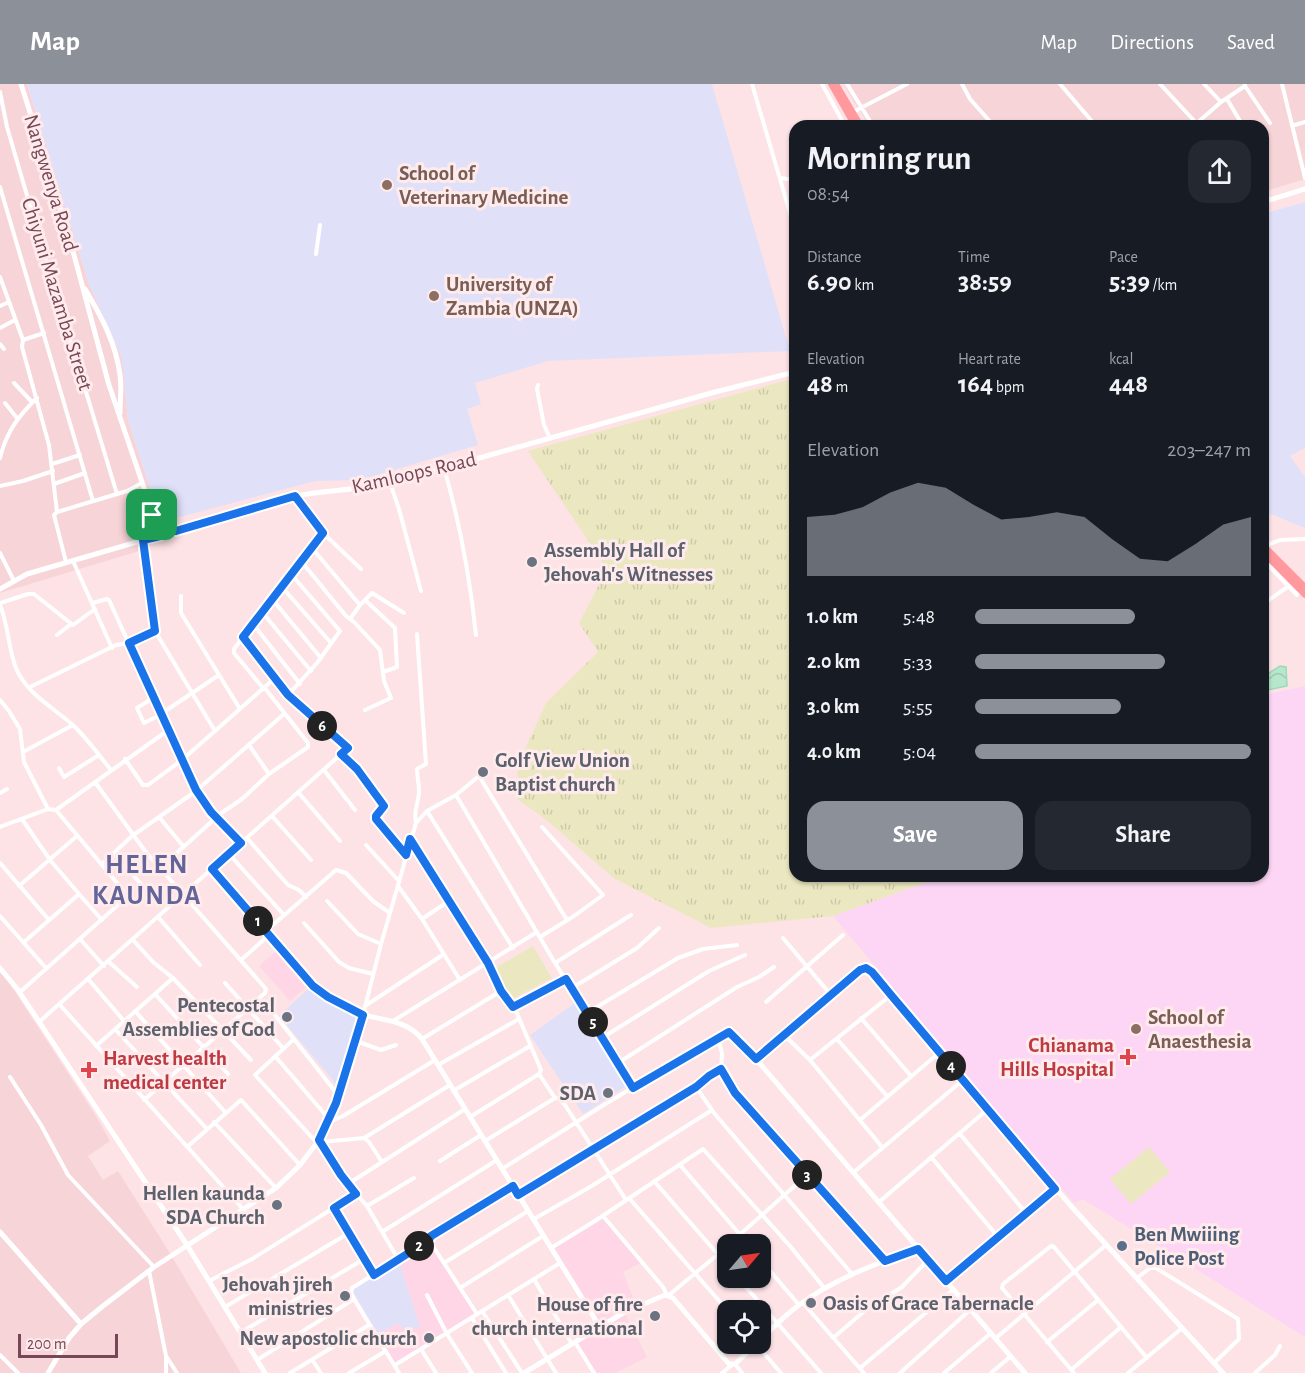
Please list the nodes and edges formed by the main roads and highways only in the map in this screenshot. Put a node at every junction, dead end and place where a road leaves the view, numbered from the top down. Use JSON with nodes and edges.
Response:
{"nodes":[{"id":1,"x":21,"y":84,"type":"edge"},
{"id":2,"x":831,"y":84,"type":"edge"},
{"id":3,"x":836,"y":84,"type":"edge"},
{"id":4,"x":850,"y":114,"type":"junction"},
{"id":5,"x":852,"y":120,"type":"edge"},
{"id":6,"x":856,"y":120,"type":"edge"},
{"id":7,"x":1305,"y":188,"type":"edge"},
{"id":8,"x":1269,"y":198,"type":"edge"},
{"id":9,"x":81,"y":282,"type":"junction"},
{"id":10,"x":789,"y":374,"type":"edge"},
{"id":11,"x":120,"y":419,"type":"junction"},
{"id":12,"x":152,"y":515,"type":"junction"},
{"id":13,"x":176,"y":531,"type":"junction"},
{"id":14,"x":160,"y":536,"type":"junction"},
{"id":15,"x":136,"y":542,"type":"junction"},
{"id":16,"x":1269,"y":554,"type":"edge"},
{"id":17,"x":1302,"y":588,"type":"edge"},
{"id":18,"x":0,"y":589,"type":"edge"},
{"id":19,"x":1305,"y":595,"type":"edge"},
{"id":20,"x":0,"y":968,"type":"edge"},
{"id":21,"x":1055,"y":1189,"type":"junction"},
{"id":22,"x":0,"y":1232,"type":"edge"},
{"id":23,"x":187,"y":1245,"type":"junction"},
{"id":24,"x":918,"y":1249,"type":"junction"},
{"id":25,"x":946,"y":1281,"type":"junction"},
{"id":26,"x":81,"y":1324,"type":"junction"},
{"id":27,"x":600,"y":1327,"type":"junction"},
{"id":28,"x":771,"y":1330,"type":"edge"},
{"id":29,"x":717,"y":1351,"type":"edge"},
{"id":30,"x":720,"y":1354,"type":"edge"},
{"id":31,"x":744,"y":1354,"type":"edge"},
{"id":32,"x":48,"y":1373,"type":"edge"},
{"id":33,"x":265,"y":1373,"type":"edge"},
{"id":34,"x":523,"y":1373,"type":"edge"},
{"id":35,"x":1025,"y":1373,"type":"edge"},
{"id":36,"x":1223,"y":1373,"type":"edge"}],
"edges":[{"from":1,"to":9,"type":"main road","name":"Nangwenya Road"},
{"from":2,"to":4,"type":"main road"},
{"from":3,"to":4,"type":"main road"},
{"from":4,"to":5,"type":"main road"},
{"from":4,"to":6,"type":"main road"},
{"from":7,"to":8,"type":"main road"},
{"from":9,"to":11,"type":"main road","name":"Nangwenya Road"},
{"from":9,"to":11,"type":"main road","name":"Nangwenya Road"},
{"from":10,"to":13,"type":"main road","name":"Kamloops Road"},
{"from":11,"to":12,"type":"main road","name":"Nangwenya Road"},
{"from":12,"to":13,"type":"main road"},
{"from":12,"to":14,"type":"main road","name":"Nangwenya Road"},
{"from":12,"to":15,"type":"main road"},
{"from":13,"to":14,"type":"main road","name":"Kamloops Road"},
{"from":14,"to":15,"type":"main road","name":"Kamloops Road"},
{"from":15,"to":18,"type":"main road","name":"Kamloops Road"},
{"from":16,"to":17,"type":"main road"},
{"from":17,"to":19,"type":"main road"},
{"from":20,"to":23,"type":"main road"},
{"from":21,"to":24,"type":"main road"},
{"from":21,"to":25,"type":"main road"},
{"from":21,"to":36,"type":"main road"},
{"from":22,"to":26,"type":"main road"},
{"from":23,"to":26,"type":"main road"},
{"from":23,"to":27,"type":"main road"},
{"from":23,"to":33,"type":"main road"},
{"from":24,"to":25,"type":"main road"},
{"from":24,"to":28,"type":"main road"},
{"from":25,"to":35,"type":"main road"},
{"from":26,"to":32,"type":"main road"},
{"from":27,"to":29,"type":"main road"},
{"from":27,"to":34,"type":"main road"},
{"from":30,"to":31,"type":"main road"}]}
